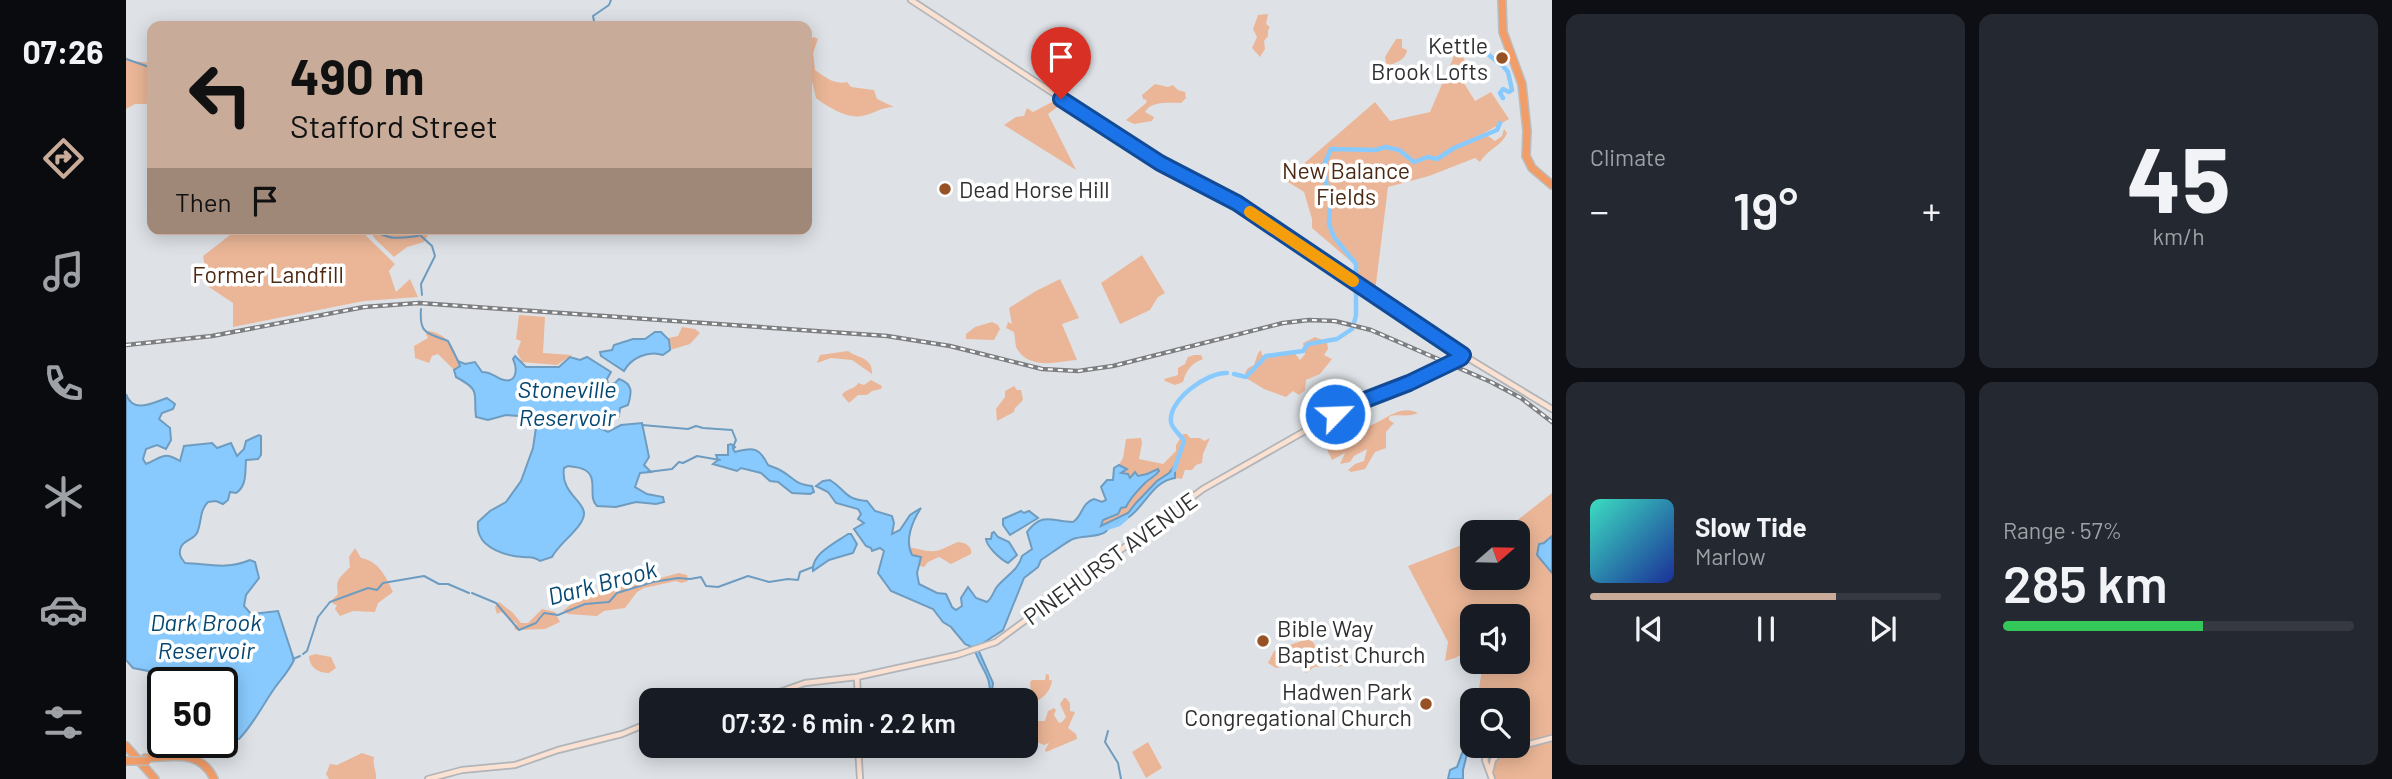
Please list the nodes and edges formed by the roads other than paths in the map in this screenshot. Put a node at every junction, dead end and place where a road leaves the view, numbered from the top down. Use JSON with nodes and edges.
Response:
{"nodes":[{"id":1,"x":911,"y":0,"type":"edge"},
{"id":2,"x":1502,"y":0,"type":"edge"},
{"id":3,"x":1552,"y":185,"type":"edge"},
{"id":4,"x":1463,"y":355,"type":"junction"},
{"id":5,"x":1552,"y":409,"type":"edge"},
{"id":6,"x":858,"y":677,"type":"junction"},
{"id":7,"x":791,"y":688,"type":"edge"},
{"id":8,"x":858,"y":688,"type":"edge"},
{"id":9,"x":639,"y":727,"type":"edge"},
{"id":10,"x":1552,"y":738,"type":"edge"},
{"id":11,"x":126,"y":746,"type":"edge"},
{"id":12,"x":126,"y":758,"type":"edge"},
{"id":13,"x":859,"y":758,"type":"edge"},
{"id":14,"x":144,"y":761,"type":"junction"},
{"id":15,"x":148,"y":779,"type":"edge"},
{"id":16,"x":157,"y":779,"type":"edge"},
{"id":17,"x":206,"y":779,"type":"edge"},
{"id":18,"x":214,"y":779,"type":"edge"},
{"id":19,"x":428,"y":779,"type":"edge"},
{"id":20,"x":860,"y":779,"type":"edge"},
{"id":21,"x":1492,"y":779,"type":"edge"}],
"edges":[{"from":1,"to":4,"type":"main road"},
{"from":2,"to":3,"type":"highway"},
{"from":4,"to":5,"type":"main road"},
{"from":4,"to":6,"type":"main road","name":"PINEHURST AVENUE","bridge":true},
{"from":6,"to":7,"type":"main road","name":"PINEHURST AVENUE"},
{"from":6,"to":8,"type":"main road"},
{"from":9,"to":19,"type":"main road"},
{"from":10,"to":21,"type":"main road"},
{"from":11,"to":14,"type":"highway"},
{"from":12,"to":14,"type":"highway","bridge":true},
{"from":12,"to":15,"type":"highway"},
{"from":13,"to":20,"type":"main road"},
{"from":14,"to":16,"type":"highway"},
{"from":14,"to":17,"type":"highway"},
{"from":14,"to":18,"type":"highway"}]}
